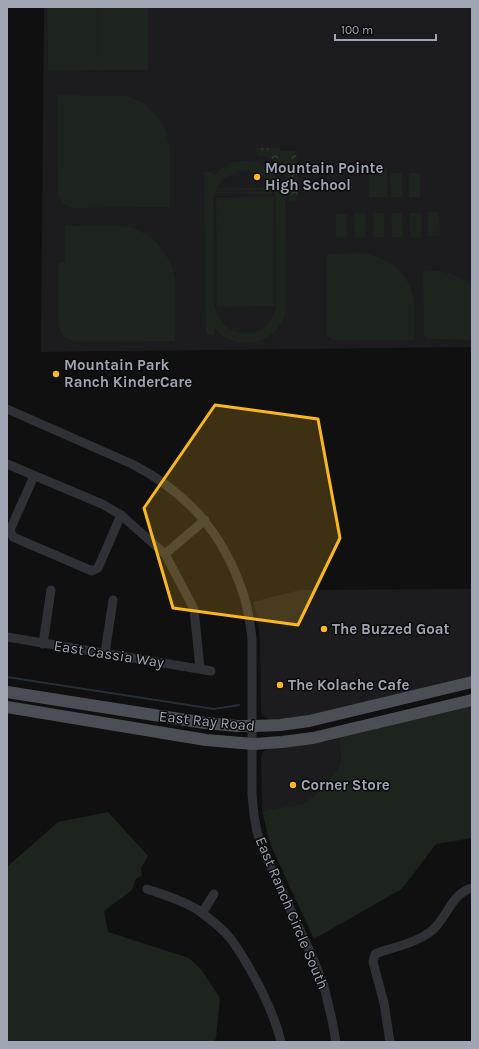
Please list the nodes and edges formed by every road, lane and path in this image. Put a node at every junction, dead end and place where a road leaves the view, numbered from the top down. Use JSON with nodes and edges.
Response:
{"nodes":[{"id":1,"x":7,"y":409,"type":"edge"},
{"id":2,"x":7,"y":464,"type":"edge"},
{"id":3,"x":34,"y":476,"type":"junction"},
{"id":4,"x":121,"y":515,"type":"junction"},
{"id":5,"x":205,"y":520,"type":"junction"},
{"id":6,"x":165,"y":554,"type":"junction"},
{"id":7,"x":51,"y":590,"type":"dead end"},
{"id":8,"x":113,"y":600,"type":"dead end"},
{"id":9,"x":7,"y":637,"type":"edge"},
{"id":10,"x":43,"y":644,"type":"junction"},
{"id":11,"x":104,"y":653,"type":"junction"},
{"id":12,"x":200,"y":669,"type":"junction"},
{"id":13,"x":211,"y":671,"type":"dead end"},
{"id":14,"x":472,"y":682,"type":"edge"},
{"id":15,"x":7,"y":692,"type":"edge"},
{"id":16,"x":472,"y":700,"type":"edge"},
{"id":17,"x":83,"y":704,"type":"junction"},
{"id":18,"x":7,"y":707,"type":"edge"},
{"id":19,"x":81,"y":719,"type":"junction"},
{"id":20,"x":253,"y":735,"type":"junction"},
{"id":21,"x":472,"y":888,"type":"edge"},
{"id":22,"x":147,"y":889,"type":"dead end"},
{"id":23,"x":214,"y":894,"type":"dead end"},
{"id":24,"x":202,"y":913,"type":"junction"},
{"id":25,"x":281,"y":1042,"type":"edge"},
{"id":26,"x":336,"y":1042,"type":"edge"},
{"id":27,"x":390,"y":1042,"type":"edge"}],
"edges":[{"from":1,"to":5,"type":"street","name":"East Ranch Circle South"},
{"from":2,"to":3,"type":"street"},
{"from":3,"to":4,"type":"street"},
{"from":3,"to":4,"type":"street"},
{"from":4,"to":6,"type":"street"},
{"from":5,"to":6,"type":"street"},
{"from":5,"to":20,"type":"street","name":"East Ranch Circle South"},
{"from":6,"to":12,"type":"street"},
{"from":7,"to":10,"type":"street"},
{"from":8,"to":11,"type":"street"},
{"from":9,"to":10,"type":"street","name":"East Cassia Way"},
{"from":10,"to":11,"type":"street","name":"East Cassia Way"},
{"from":11,"to":12,"type":"street","name":"East Cassia Way"},
{"from":12,"to":13,"type":"street","name":"East Cassia Way"},
{"from":14,"to":20,"type":"main road","name":"East Ray Road"},
{"from":15,"to":17,"type":"main road","name":"East Ray Road"},
{"from":16,"to":20,"type":"main road","name":"East Ray Road"},
{"from":17,"to":19,"type":"main road"},
{"from":17,"to":20,"type":"main road","name":"East Ray Road"},
{"from":18,"to":19,"type":"main road","name":"East Ray Road"},
{"from":19,"to":20,"type":"main road","name":"East Ray Road"},
{"from":20,"to":26,"type":"street","name":"East Ranch Circle South"},
{"from":21,"to":27,"type":"street"},
{"from":22,"to":24,"type":"street"},
{"from":23,"to":24,"type":"street"},
{"from":24,"to":25,"type":"street"}]}
